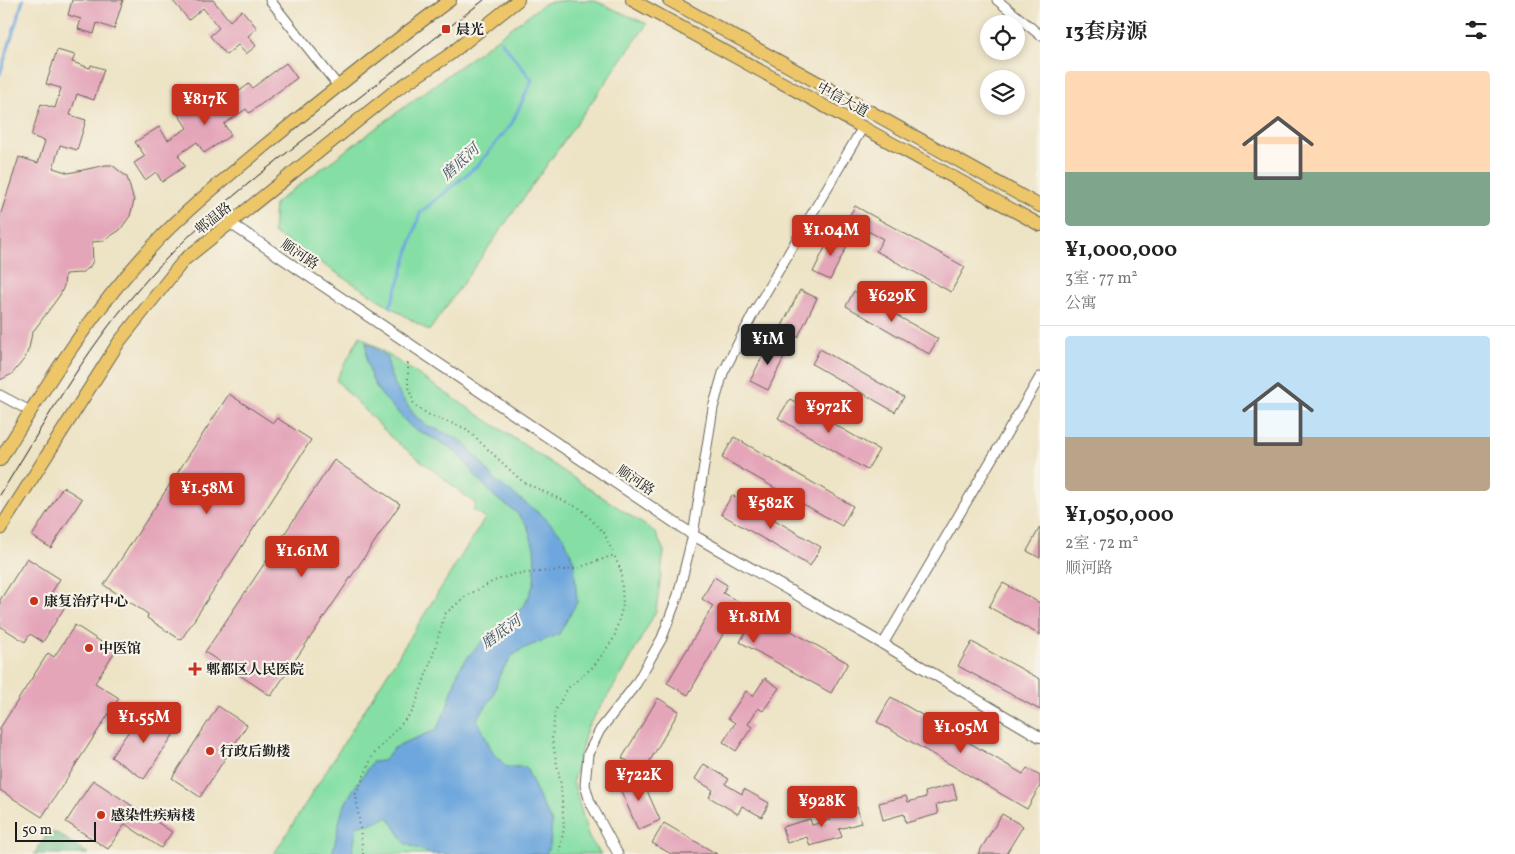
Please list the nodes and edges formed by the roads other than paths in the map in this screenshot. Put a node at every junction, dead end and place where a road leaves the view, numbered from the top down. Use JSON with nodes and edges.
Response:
{"nodes":[{"id":1,"x":270,"y":0,"type":"edge"},
{"id":2,"x":450,"y":0,"type":"edge"},
{"id":3,"x":518,"y":0,"type":"edge"},
{"id":4,"x":632,"y":0,"type":"edge"},
{"id":5,"x":669,"y":0,"type":"edge"},
{"id":6,"x":997,"y":0,"type":"edge"},
{"id":7,"x":1040,"y":35,"type":"edge"},
{"id":8,"x":338,"y":86,"type":"junction"},
{"id":9,"x":862,"y":127,"type":"junction"},
{"id":10,"x":1040,"y":206,"type":"edge"},
{"id":11,"x":230,"y":224,"type":"junction"},
{"id":12,"x":1040,"y":225,"type":"edge"},
{"id":13,"x":1040,"y":377,"type":"edge"},
{"id":14,"x":0,"y":394,"type":"edge"},
{"id":15,"x":30,"y":411,"type":"junction"},
{"id":16,"x":0,"y":460,"type":"edge"},
{"id":17,"x":0,"y":529,"type":"edge"},
{"id":18,"x":693,"y":535,"type":"junction"},
{"id":19,"x":883,"y":644,"type":"junction"},
{"id":20,"x":1040,"y":737,"type":"edge"},
{"id":21,"x":618,"y":854,"type":"edge"}],
"edges":[{"from":1,"to":8,"type":"street"},
{"from":2,"to":8,"type":"main road","name":"郫温路"},
{"from":3,"to":11,"type":"main road","name":"郫温路"},
{"from":4,"to":9,"type":"main road","name":"中信大道"},
{"from":5,"to":10,"type":"main road","name":"中信大道"},
{"from":6,"to":7,"type":"street"},
{"from":8,"to":15,"type":"main road","name":"郫温路"},
{"from":9,"to":12,"type":"main road","name":"中信大道"},
{"from":9,"to":18,"type":"street"},
{"from":11,"to":17,"type":"main road","name":"郫温路"},
{"from":11,"to":18,"type":"street","name":"顺河路"},
{"from":13,"to":19,"type":"street"},
{"from":14,"to":15,"type":"street"},
{"from":15,"to":16,"type":"main road","name":"郫温路"},
{"from":18,"to":19,"type":"street","name":"顺河路"},
{"from":18,"to":21,"type":"street"},
{"from":19,"to":20,"type":"street","name":"顺河路"}]}
